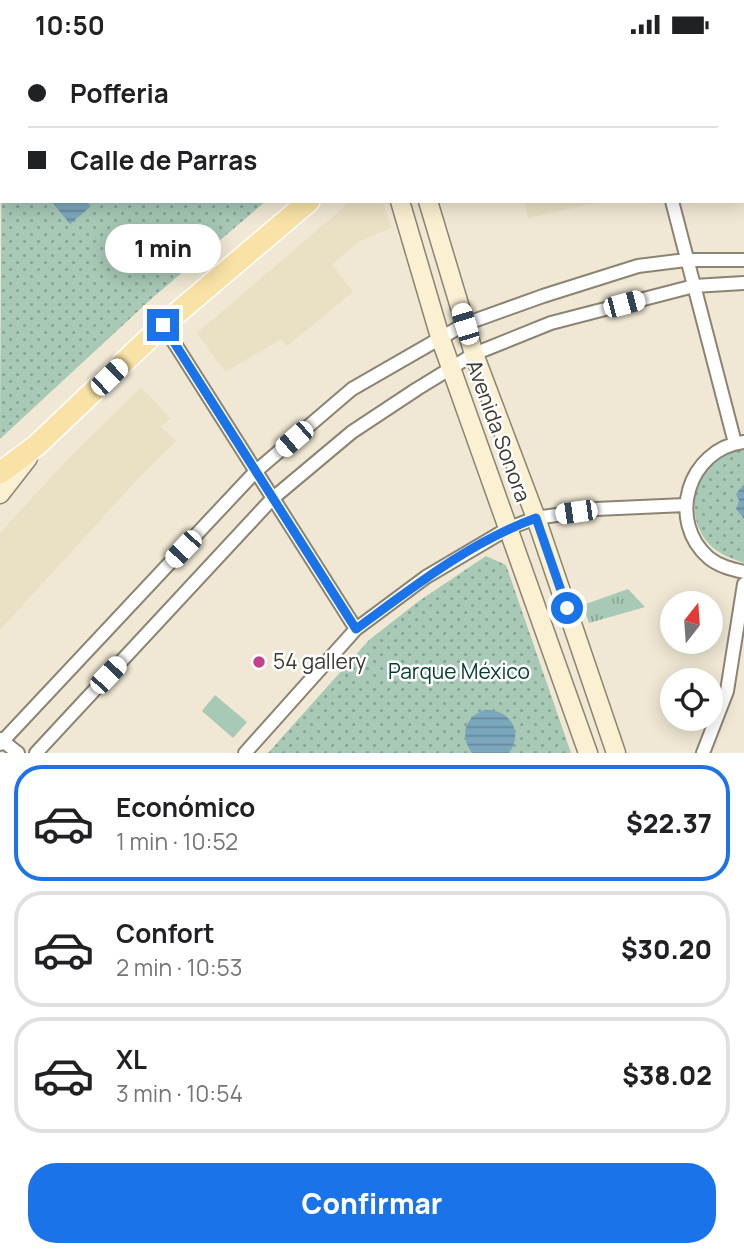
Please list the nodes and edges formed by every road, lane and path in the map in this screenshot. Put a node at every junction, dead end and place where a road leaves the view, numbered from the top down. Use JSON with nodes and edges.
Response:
{"nodes":[{"id":1,"x":307,"y":203,"type":"edge"},
{"id":2,"x":401,"y":203,"type":"edge"},
{"id":3,"x":429,"y":203,"type":"edge"},
{"id":4,"x":672,"y":203,"type":"edge"},
{"id":5,"x":686,"y":260,"type":"junction"},
{"id":6,"x":744,"y":260,"type":"edge"},
{"id":7,"x":744,"y":283,"type":"edge"},
{"id":8,"x":694,"y":286,"type":"junction"},
{"id":9,"x":465,"y":324,"type":"junction"},
{"id":10,"x":163,"y":325,"type":"junction"},
{"id":11,"x":440,"y":337,"type":"junction"},
{"id":12,"x":474,"y":354,"type":"junction"},
{"id":13,"x":451,"y":368,"type":"junction"},
{"id":14,"x":740,"y":442,"type":"edge"},
{"id":15,"x":37,"y":445,"type":"junction"},
{"id":16,"x":255,"y":472,"type":"junction"},
{"id":17,"x":0,"y":473,"type":"edge"},
{"id":18,"x":0,"y":494,"type":"edge"},
{"id":19,"x":272,"y":499,"type":"junction"},
{"id":20,"x":685,"y":505,"type":"junction"},
{"id":21,"x":536,"y":518,"type":"junction"},
{"id":22,"x":509,"y":528,"type":"junction"},
{"id":23,"x":744,"y":572,"type":"edge"},
{"id":24,"x":744,"y":584,"type":"edge"},
{"id":25,"x":356,"y":629,"type":"junction"},
{"id":26,"x":1,"y":741,"type":"edge"},
{"id":27,"x":18,"y":753,"type":"edge"},
{"id":28,"x":36,"y":753,"type":"edge"},
{"id":29,"x":245,"y":753,"type":"edge"},
{"id":30,"x":588,"y":753,"type":"edge"},
{"id":31,"x":616,"y":753,"type":"edge"},
{"id":32,"x":703,"y":753,"type":"edge"}],
"edges":[{"from":1,"to":10,"type":"main road"},
{"from":2,"to":11,"type":"main road","name":"Avenida Sonora"},
{"from":3,"to":9,"type":"main road","name":"Avenida Sonora"},
{"from":4,"to":5,"type":"street"},
{"from":5,"to":6,"type":"street"},
{"from":5,"to":8,"type":"street"},
{"from":5,"to":9,"type":"street"},
{"from":7,"to":8,"type":"street"},
{"from":8,"to":12,"type":"street"},
{"from":8,"to":14,"type":"street"},
{"from":9,"to":11,"type":"street"},
{"from":9,"to":12,"type":"main road","name":"Avenida Sonora"},
{"from":10,"to":15,"type":"main road"},
{"from":10,"to":16,"type":"street"},
{"from":11,"to":13,"type":"main road","name":"Avenida Sonora"},
{"from":11,"to":16,"type":"street"},
{"from":12,"to":13,"type":"street"},
{"from":12,"to":21,"type":"main road","name":"Avenida Sonora"},
{"from":13,"to":19,"type":"street"},
{"from":13,"to":22,"type":"main road","name":"Avenida Sonora"},
{"from":14,"to":20,"type":"street"},
{"from":15,"to":17,"type":"main road"},
{"from":15,"to":18,"type":"main road"},
{"from":16,"to":19,"type":"street"},
{"from":16,"to":26,"type":"street"},
{"from":19,"to":25,"type":"street"},
{"from":19,"to":28,"type":"street"},
{"from":20,"to":21,"type":"street"},
{"from":20,"to":23,"type":"street"},
{"from":21,"to":22,"type":"street"},
{"from":21,"to":31,"type":"main road","name":"Avenida Sonora"},
{"from":22,"to":25,"type":"street"},
{"from":22,"to":30,"type":"main road","name":"Avenida Sonora"},
{"from":24,"to":32,"type":"street"},
{"from":25,"to":29,"type":"street"},
{"from":26,"to":27,"type":"street"}]}
